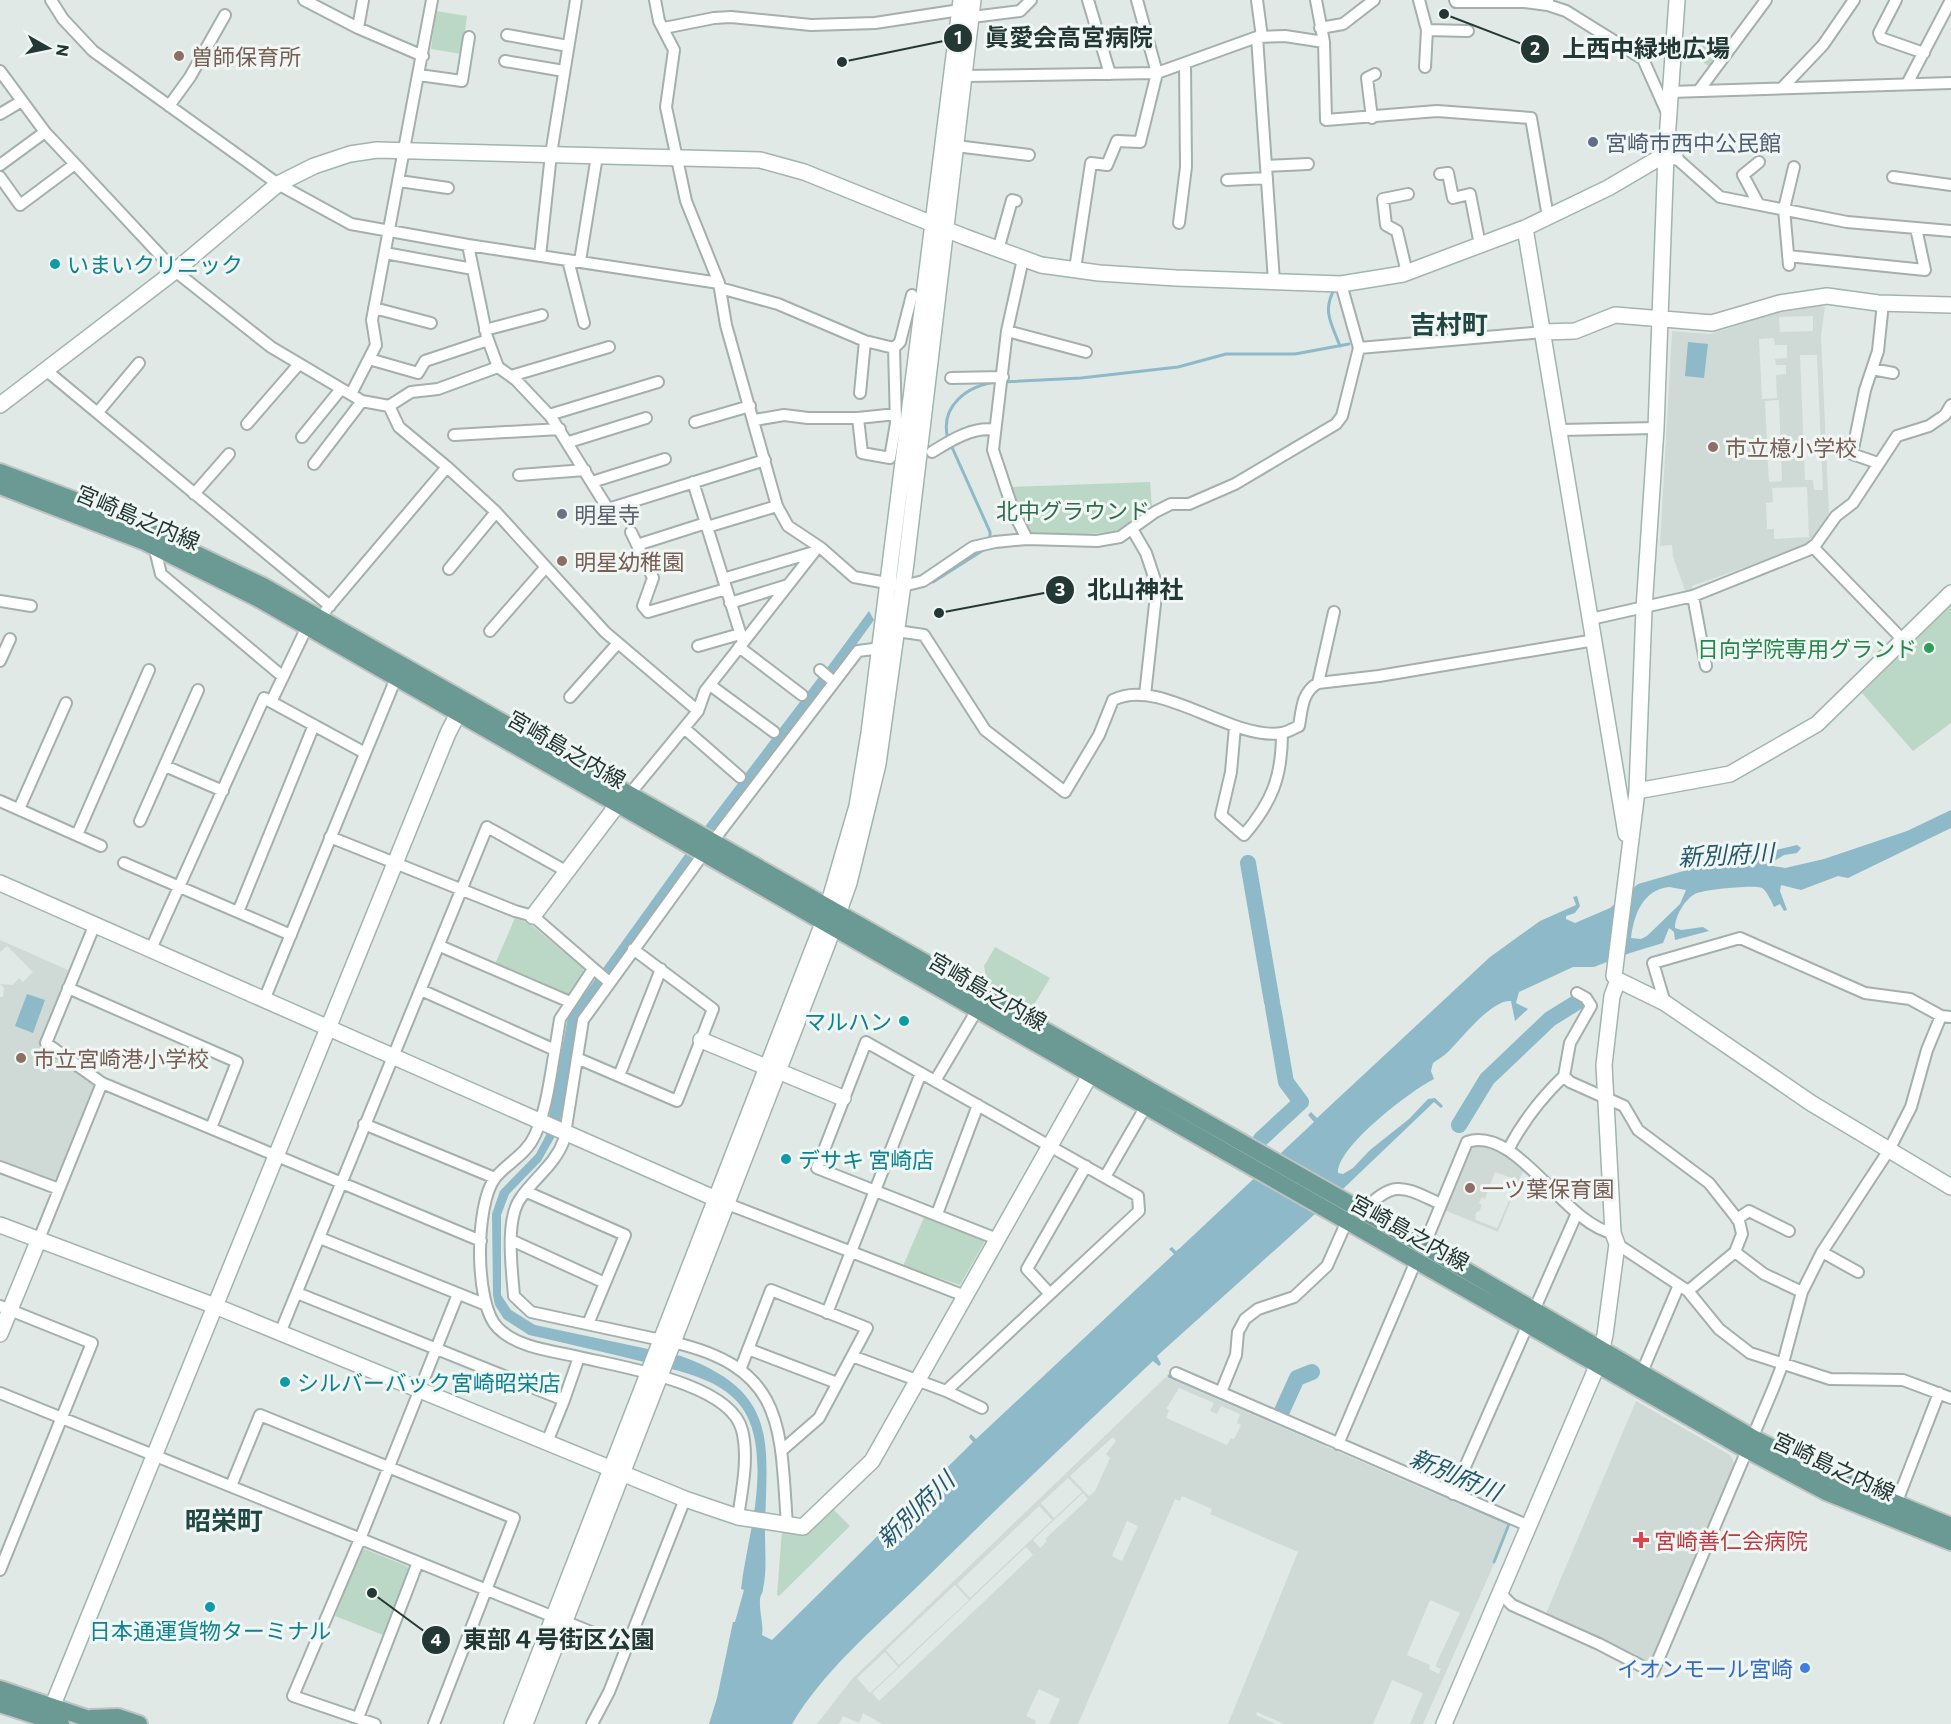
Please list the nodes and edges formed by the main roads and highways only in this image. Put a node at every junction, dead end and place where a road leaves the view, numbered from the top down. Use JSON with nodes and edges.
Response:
{"nodes":[{"id":1,"x":0,"y":472,"type":"edge"},
{"id":2,"x":0,"y":486,"type":"edge"},
{"id":3,"x":318,"y":617,"type":"junction"},
{"id":4,"x":461,"y":707,"type":"junction"},
{"id":5,"x":830,"y":918,"type":"junction"},
{"id":6,"x":1263,"y":1164,"type":"junction"},
{"id":7,"x":1344,"y":1214,"type":"junction"},
{"id":8,"x":1420,"y":1254,"type":"junction"},
{"id":9,"x":1599,"y":1356,"type":"junction"},
{"id":10,"x":1750,"y":1444,"type":"junction"},
{"id":11,"x":1951,"y":1526,"type":"edge"},
{"id":12,"x":1951,"y":1542,"type":"edge"},
{"id":13,"x":0,"y":1689,"type":"edge"},
{"id":14,"x":0,"y":1704,"type":"edge"},
{"id":15,"x":53,"y":1716,"type":"edge"},
{"id":16,"x":87,"y":1718,"type":"junction"},
{"id":17,"x":104,"y":1724,"type":"edge"},
{"id":18,"x":139,"y":1724,"type":"edge"}],
"edges":[{"from":1,"to":3,"type":"main road","name":"宮崎島之内線"},
{"from":2,"to":3,"type":"main road","name":"宮崎島之内線"},
{"from":3,"to":4,"type":"main road","name":"宮崎島之内線"},
{"from":3,"to":4,"type":"main road","name":"宮崎島之内線"},
{"from":4,"to":5,"type":"main road","name":"宮崎島之内線"},
{"from":5,"to":6,"type":"main road","name":"宮崎島之内線"},
{"from":5,"to":6,"type":"main road","name":"宮崎島之内線"},
{"from":6,"to":7,"type":"main road","name":"宮崎島之内線"},
{"from":7,"to":8,"type":"main road","name":"宮崎島之内線"},
{"from":7,"to":8,"type":"main road","name":"宮崎島之内線"},
{"from":8,"to":9,"type":"main road","name":"宮崎島之内線"},
{"from":9,"to":10,"type":"main road","name":"宮崎島之内線"},
{"from":9,"to":10,"type":"main road","name":"宮崎島之内線"},
{"from":10,"to":11,"type":"main road","name":"宮崎島之内線"},
{"from":10,"to":12,"type":"main road","name":"宮崎島之内線"},
{"from":13,"to":15,"type":"main road"},
{"from":14,"to":15,"type":"main road"},
{"from":15,"to":16,"type":"main road"},
{"from":16,"to":17,"type":"main road"},
{"from":16,"to":18,"type":"main road"}]}
